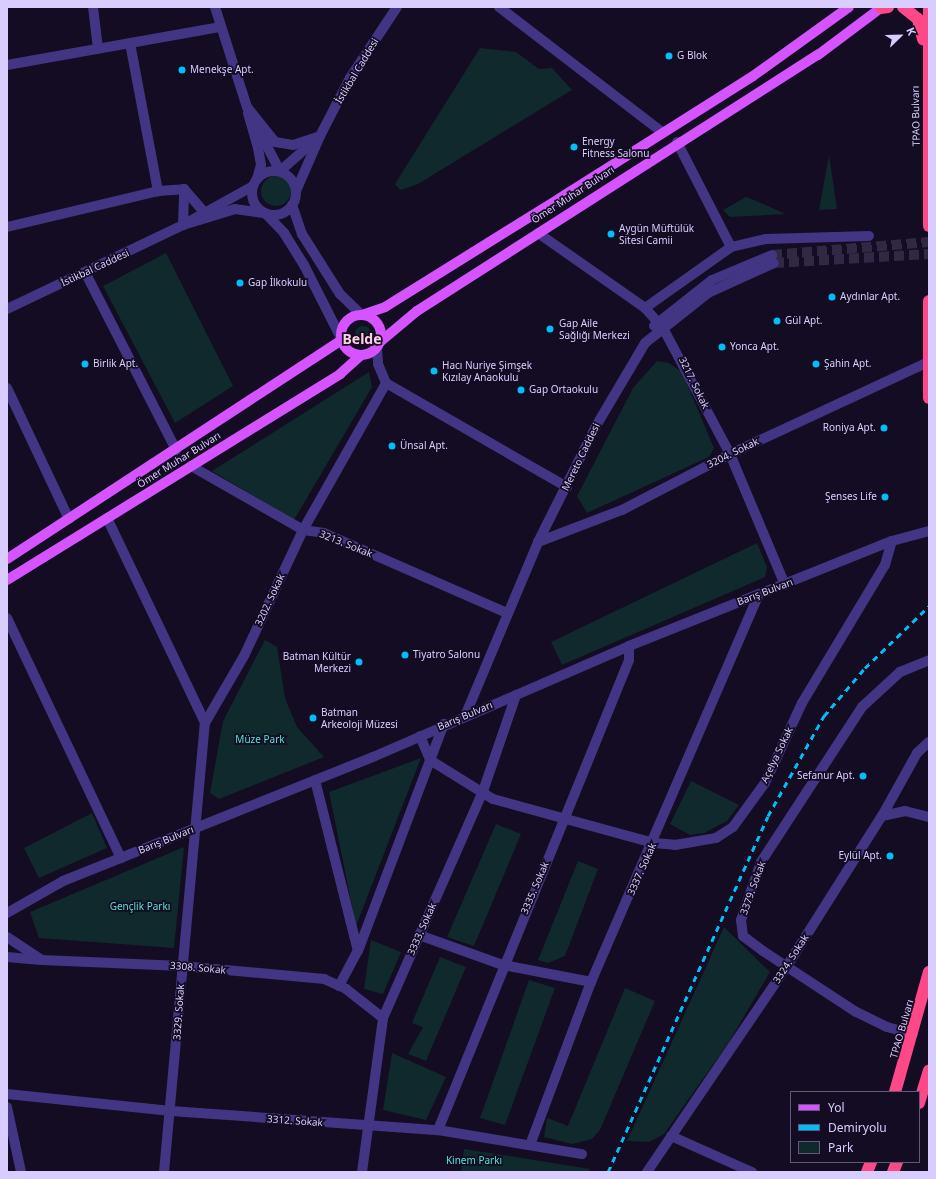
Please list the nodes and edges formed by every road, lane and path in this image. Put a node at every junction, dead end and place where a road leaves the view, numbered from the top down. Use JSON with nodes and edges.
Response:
{"nodes":[{"id":1,"x":93,"y":7,"type":"edge"},
{"id":2,"x":215,"y":7,"type":"edge"},
{"id":3,"x":397,"y":7,"type":"edge"},
{"id":4,"x":499,"y":7,"type":"edge"},
{"id":5,"x":849,"y":7,"type":"edge"},
{"id":6,"x":883,"y":7,"type":"edge"},
{"id":7,"x":903,"y":7,"type":"edge"},
{"id":8,"x":929,"y":7,"type":"edge"},
{"id":9,"x":221,"y":27,"type":"junction"},
{"id":10,"x":130,"y":44,"type":"junction"},
{"id":11,"x":98,"y":49,"type":"junction"},
{"id":12,"x":928,"y":55,"type":"junction"},
{"id":13,"x":7,"y":65,"type":"edge"},
{"id":14,"x":247,"y":108,"type":"junction"},
{"id":15,"x":662,"y":132,"type":"junction"},
{"id":16,"x":320,"y":136,"type":"junction"},
{"id":17,"x":677,"y":142,"type":"junction"},
{"id":18,"x":280,"y":171,"type":"junction"},
{"id":19,"x":255,"y":182,"type":"junction"},
{"id":20,"x":184,"y":190,"type":"junction"},
{"id":21,"x":158,"y":191,"type":"junction"},
{"id":22,"x":296,"y":191,"type":"junction"},
{"id":23,"x":292,"y":204,"type":"junction"},
{"id":24,"x":204,"y":212,"type":"junction"},
{"id":25,"x":265,"y":212,"type":"junction"},
{"id":26,"x":183,"y":225,"type":"junction"},
{"id":27,"x":929,"y":226,"type":"edge"},
{"id":28,"x":7,"y":227,"type":"edge"},
{"id":29,"x":538,"y":233,"type":"junction"},
{"id":30,"x":869,"y":236,"type":"dead end"},
{"id":31,"x":731,"y":247,"type":"junction"},
{"id":32,"x":773,"y":259,"type":"tunnel mouth"},
{"id":33,"x":85,"y":272,"type":"junction"},
{"id":34,"x":929,"y":301,"type":"edge"},
{"id":35,"x":645,"y":308,"type":"junction"},
{"id":36,"x":7,"y":309,"type":"edge"},
{"id":37,"x":362,"y":315,"type":"junction"},
{"id":38,"x":660,"y":324,"type":"junction"},
{"id":39,"x":342,"y":340,"type":"junction"},
{"id":40,"x":379,"y":345,"type":"junction"},
{"id":41,"x":360,"y":356,"type":"junction"},
{"id":42,"x":928,"y":362,"type":"junction"},
{"id":43,"x":386,"y":383,"type":"junction"},
{"id":44,"x":7,"y":388,"type":"edge"},
{"id":45,"x":929,"y":398,"type":"edge"},
{"id":46,"x":176,"y":450,"type":"junction"},
{"id":47,"x":730,"y":454,"type":"junction"},
{"id":48,"x":191,"y":466,"type":"junction"},
{"id":49,"x":567,"y":487,"type":"junction"},
{"id":50,"x":69,"y":518,"type":"junction"},
{"id":51,"x":107,"y":518,"type":"junction"},
{"id":52,"x":303,"y":530,"type":"junction"},
{"id":53,"x":929,"y":531,"type":"edge"},
{"id":54,"x":892,"y":541,"type":"junction"},
{"id":55,"x":538,"y":542,"type":"junction"},
{"id":56,"x":7,"y":559,"type":"edge"},
{"id":57,"x":7,"y":580,"type":"edge"},
{"id":58,"x":785,"y":585,"type":"junction"},
{"id":59,"x":759,"y":594,"type":"junction"},
{"id":60,"x":507,"y":613,"type":"junction"},
{"id":61,"x":7,"y":618,"type":"edge"},
{"id":62,"x":630,"y":646,"type":"junction"},
{"id":63,"x":929,"y":660,"type":"edge"},
{"id":64,"x":516,"y":695,"type":"junction"},
{"id":65,"x":465,"y":716,"type":"junction"},
{"id":66,"x":205,"y":724,"type":"junction"},
{"id":67,"x":444,"y":724,"type":"junction"},
{"id":68,"x":420,"y":736,"type":"junction"},
{"id":69,"x":929,"y":742,"type":"edge"},
{"id":70,"x":430,"y":760,"type":"junction"},
{"id":71,"x":316,"y":780,"type":"junction"},
{"id":72,"x":482,"y":794,"type":"junction"},
{"id":73,"x":882,"y":816,"type":"junction"},
{"id":74,"x":929,"y":817,"type":"edge"},
{"id":75,"x":563,"y":820,"type":"junction"},
{"id":76,"x":194,"y":828,"type":"junction"},
{"id":77,"x":654,"y":843,"type":"junction"},
{"id":78,"x":121,"y":858,"type":"junction"},
{"id":79,"x":7,"y":913,"type":"edge"},
{"id":80,"x":419,"y":935,"type":"junction"},
{"id":81,"x":7,"y":937,"type":"edge"},
{"id":82,"x":358,"y":951,"type":"junction"},
{"id":83,"x":7,"y":957,"type":"edge"},
{"id":84,"x":42,"y":960,"type":"junction"},
{"id":85,"x":503,"y":965,"type":"junction"},
{"id":86,"x":182,"y":966,"type":"junction"},
{"id":87,"x":787,"y":966,"type":"junction"},
{"id":88,"x":929,"y":972,"type":"edge"},
{"id":89,"x":591,"y":982,"type":"junction"},
{"id":90,"x":339,"y":986,"type":"junction"},
{"id":91,"x":383,"y":1018,"type":"junction"},
{"id":92,"x":913,"y":1034,"type":"junction"},
{"id":93,"x":929,"y":1070,"type":"edge"},
{"id":94,"x":895,"y":1091,"type":"edge"},
{"id":95,"x":7,"y":1094,"type":"edge"},
{"id":96,"x":920,"y":1100,"type":"edge"},
{"id":97,"x":7,"y":1107,"type":"edge"},
{"id":98,"x":171,"y":1111,"type":"junction"},
{"id":99,"x":367,"y":1126,"type":"junction"},
{"id":100,"x":438,"y":1130,"type":"junction"},
{"id":101,"x":9,"y":1136,"type":"edge"},
{"id":102,"x":671,"y":1136,"type":"junction"},
{"id":103,"x":530,"y":1145,"type":"junction"},
{"id":104,"x":582,"y":1154,"type":"dead end"},
{"id":105,"x":21,"y":1172,"type":"edge"},
{"id":106,"x":164,"y":1172,"type":"edge"},
{"id":107,"x":362,"y":1172,"type":"edge"},
{"id":108,"x":647,"y":1172,"type":"edge"},
{"id":109,"x":752,"y":1172,"type":"edge"}],
"edges":[{"from":1,"to":11,"type":"street"},
{"from":2,"to":9,"type":"street"},
{"from":3,"to":16,"type":"street","name":"İstikbal Caddesi"},
{"from":4,"to":15,"type":"street"},
{"from":5,"to":15,"type":"main road","name":"Ömer Muhar Bulvarı"},
{"from":6,"to":17,"type":"main road","name":"Ömer Muhar Bulvarı"},
{"from":7,"to":12,"type":"highway"},
{"from":8,"to":12,"type":"highway","name":"TPAO Bulvarı"},
{"from":9,"to":10,"type":"street"},
{"from":9,"to":14,"type":"street"},
{"from":10,"to":11,"type":"street"},
{"from":10,"to":21,"type":"street"},
{"from":11,"to":13,"type":"street"},
{"from":12,"to":27,"type":"highway","name":"TPAO Bulvarı"},
{"from":14,"to":16,"type":"street"},
{"from":14,"to":18,"type":"street"},
{"from":14,"to":19,"type":"street"},
{"from":15,"to":37,"type":"main road","name":"Ömer Muhar Bulvarı"},
{"from":16,"to":18,"type":"street"},
{"from":16,"to":22,"type":"street","name":"İstikbal Caddesi"},
{"from":17,"to":29,"type":"main road","name":"Ömer Muhar Bulvarı"},
{"from":17,"to":31,"type":"street"},
{"from":18,"to":19,"type":"street"},
{"from":18,"to":22,"type":"street"},
{"from":19,"to":24,"type":"street"},
{"from":19,"to":25,"type":"street"},
{"from":20,"to":21,"type":"street"},
{"from":20,"to":24,"type":"street"},
{"from":20,"to":26,"type":"street"},
{"from":21,"to":28,"type":"street"},
{"from":22,"to":23,"type":"street"},
{"from":23,"to":25,"type":"street"},
{"from":23,"to":37,"type":"street"},
{"from":24,"to":26,"type":"street"},
{"from":25,"to":26,"type":"street"},
{"from":25,"to":39,"type":"street"},
{"from":26,"to":33,"type":"street","name":"İstikbal Caddesi"},
{"from":29,"to":35,"type":"street","name":"3217. Sokak"},
{"from":29,"to":40,"type":"main road","name":"Ömer Muhar Bulvarı"},
{"from":30,"to":31,"type":"street"},
{"from":31,"to":35,"type":"street"},
{"from":32,"to":38,"type":"street"},
{"from":33,"to":36,"type":"street","name":"İstikbal Caddesi"},
{"from":33,"to":46,"type":"street"},
{"from":34,"to":42,"type":"highway"},
{"from":35,"to":38,"type":"street","name":"3217. Sokak"},
{"from":37,"to":39,"type":"main road"},
{"from":37,"to":40,"type":"main road"},
{"from":38,"to":47,"type":"street","name":"3217. Sokak"},
{"from":38,"to":49,"type":"street","name":"Mereto Caddesi"},
{"from":39,"to":41,"type":"main road"},
{"from":39,"to":46,"type":"main road","name":"Ömer Muhar Bulvarı"},
{"from":40,"to":41,"type":"main road"},
{"from":40,"to":43,"type":"street"},
{"from":41,"to":48,"type":"main road","name":"Ömer Muhar Bulvarı"},
{"from":42,"to":45,"type":"highway"},
{"from":42,"to":47,"type":"street","name":"3204. Sokak"},
{"from":43,"to":49,"type":"street"},
{"from":43,"to":52,"type":"street","name":"3202. Sokak"},
{"from":44,"to":50,"type":"street"},
{"from":46,"to":50,"type":"main road","name":"Ömer Muhar Bulvarı"},
{"from":47,"to":55,"type":"street","name":"3204. Sokak"},
{"from":47,"to":58,"type":"street","name":"3217. Sokak"},
{"from":48,"to":51,"type":"main road","name":"Ömer Muhar Bulvarı"},
{"from":48,"to":52,"type":"street","name":"3213. Sokak"},
{"from":49,"to":55,"type":"street","name":"Mereto Caddesi"},
{"from":50,"to":56,"type":"main road","name":"Ömer Muhar Bulvarı"},
{"from":51,"to":57,"type":"main road","name":"Ömer Muhar Bulvarı"},
{"from":51,"to":66,"type":"street"},
{"from":52,"to":60,"type":"street","name":"3213. Sokak"},
{"from":52,"to":66,"type":"street","name":"3202. Sokak"},
{"from":53,"to":54,"type":"street","name":"Barış Bulvarı"},
{"from":54,"to":58,"type":"street","name":"Barış Bulvarı"},
{"from":54,"to":77,"type":"street","name":"Açelya Sokak"},
{"from":55,"to":60,"type":"street","name":"Mereto Caddesi"},
{"from":58,"to":59,"type":"street","name":"Barış Bulvarı"},
{"from":59,"to":62,"type":"street","name":"Barış Bulvarı"},
{"from":59,"to":77,"type":"street","name":"3337. Sokak"},
{"from":60,"to":65,"type":"street","name":"Mereto Caddesi"},
{"from":61,"to":78,"type":"street"},
{"from":62,"to":64,"type":"street","name":"Barış Bulvarı"},
{"from":62,"to":75,"type":"street","name":"3335. Sokak"},
{"from":63,"to":87,"type":"street","name":"3379. Sokak"},
{"from":64,"to":65,"type":"street","name":"Barış Bulvarı"},
{"from":64,"to":72,"type":"street","name":"3333. Sokak"},
{"from":65,"to":67,"type":"street","name":"Barış Bulvarı"},
{"from":66,"to":76,"type":"street","name":"3202. Sokak"},
{"from":67,"to":68,"type":"street","name":"Barış Bulvarı"},
{"from":67,"to":70,"type":"street"},
{"from":68,"to":70,"type":"street"},
{"from":68,"to":71,"type":"street","name":"Barış Bulvarı"},
{"from":69,"to":73,"type":"street","name":"3324. Sokak"},
{"from":70,"to":72,"type":"street","name":"Açelya Sokak"},
{"from":70,"to":82,"type":"street"},
{"from":71,"to":76,"type":"street","name":"Barış Bulvarı"},
{"from":71,"to":82,"type":"street"},
{"from":72,"to":75,"type":"street","name":"Açelya Sokak"},
{"from":72,"to":80,"type":"street","name":"3333. Sokak"},
{"from":73,"to":74,"type":"street"},
{"from":73,"to":87,"type":"street","name":"3324. Sokak"},
{"from":75,"to":77,"type":"street","name":"Açelya Sokak"},
{"from":75,"to":85,"type":"street","name":"3335. Sokak"},
{"from":76,"to":78,"type":"street","name":"Barış Bulvarı"},
{"from":76,"to":86,"type":"street","name":"3329. Sokak"},
{"from":77,"to":89,"type":"street","name":"3337. Sokak"},
{"from":78,"to":79,"type":"street","name":"Barış Bulvarı"},
{"from":80,"to":85,"type":"street"},
{"from":80,"to":91,"type":"street","name":"3333. Sokak"},
{"from":81,"to":84,"type":"street"},
{"from":82,"to":90,"type":"street"},
{"from":83,"to":84,"type":"street","name":"3308. Sokak"},
{"from":84,"to":86,"type":"street","name":"3308. Sokak"},
{"from":85,"to":89,"type":"street"},
{"from":85,"to":100,"type":"street","name":"3335. Sokak"},
{"from":86,"to":90,"type":"street","name":"3308. Sokak"},
{"from":86,"to":98,"type":"street","name":"3329. Sokak"},
{"from":87,"to":92,"type":"street","name":"3379. Sokak"},
{"from":87,"to":102,"type":"street","name":"3324. Sokak"},
{"from":88,"to":92,"type":"highway","name":"TPAO Bulvarı"},
{"from":89,"to":103,"type":"street","name":"3337. Sokak"},
{"from":90,"to":91,"type":"street","name":"3308. Sokak"},
{"from":91,"to":99,"type":"street","name":"3333. Sokak"},
{"from":92,"to":94,"type":"highway","name":"TPAO Bulvarı"},
{"from":93,"to":96,"type":"highway"},
{"from":95,"to":98,"type":"street","name":"3312. Sokak"},
{"from":97,"to":101,"type":"street"},
{"from":98,"to":99,"type":"street","name":"3312. Sokak"},
{"from":98,"to":106,"type":"street","name":"3329. Sokak"},
{"from":99,"to":100,"type":"street","name":"3312. Sokak"},
{"from":99,"to":107,"type":"street","name":"3333. Sokak"},
{"from":100,"to":103,"type":"street","name":"3312. Sokak"},
{"from":101,"to":105,"type":"street"},
{"from":102,"to":108,"type":"street","name":"3324. Sokak"},
{"from":102,"to":109,"type":"street"},
{"from":103,"to":104,"type":"street","name":"3312. Sokak"}]}
